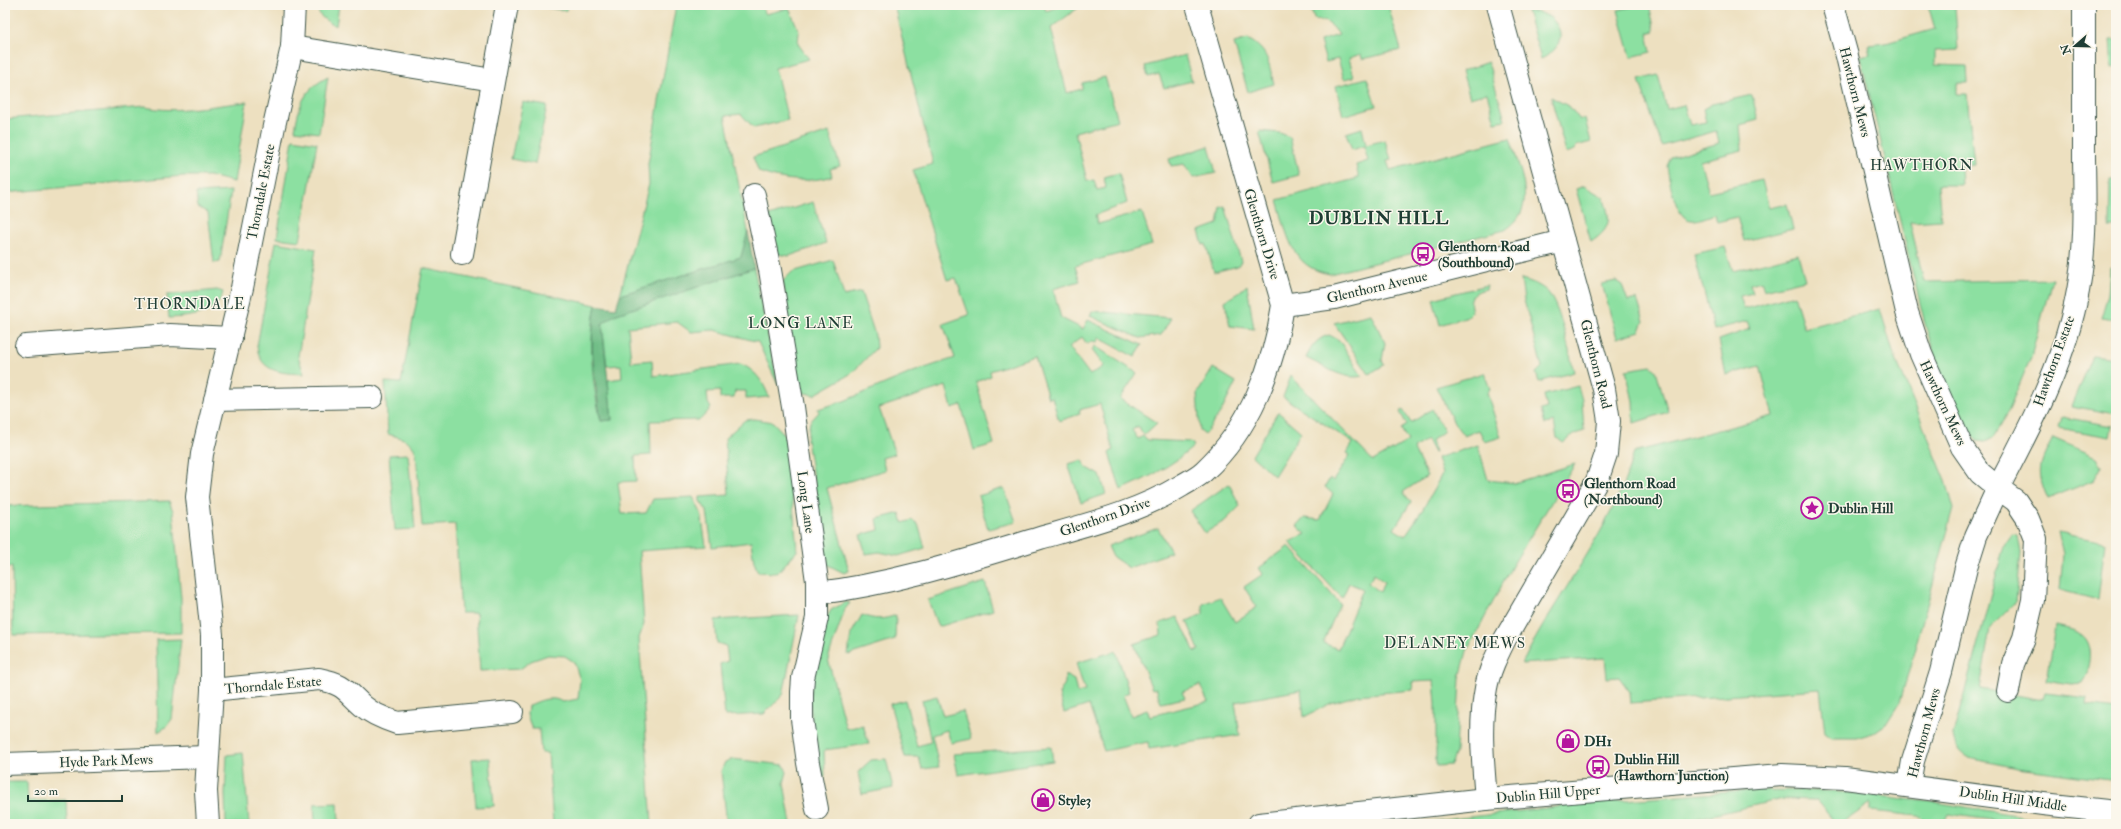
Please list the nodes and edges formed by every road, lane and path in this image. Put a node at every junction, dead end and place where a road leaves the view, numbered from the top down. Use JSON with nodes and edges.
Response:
{"nodes":[{"id":1,"x":294,"y":5,"type":"edge"},
{"id":2,"x":507,"y":5,"type":"edge"},
{"id":3,"x":1197,"y":5,"type":"edge"},
{"id":4,"x":1498,"y":5,"type":"edge"},
{"id":5,"x":1833,"y":5,"type":"edge"},
{"id":6,"x":2084,"y":5,"type":"edge"},
{"id":7,"x":292,"y":47,"type":"junction"},
{"id":8,"x":493,"y":80,"type":"junction"},
{"id":9,"x":754,"y":195,"type":"dead end"},
{"id":10,"x":1563,"y":241,"type":"junction"},
{"id":11,"x":462,"y":254,"type":"dead end"},
{"id":12,"x":1282,"y":305,"type":"junction"},
{"id":13,"x":231,"y":338,"type":"junction"},
{"id":14,"x":26,"y":346,"type":"dead end"},
{"id":15,"x":372,"y":397,"type":"dead end"},
{"id":16,"x":215,"y":400,"type":"junction"},
{"id":17,"x":1998,"y":488,"type":"junction"},
{"id":18,"x":818,"y":593,"type":"junction"},
{"id":19,"x":212,"y":690,"type":"junction"},
{"id":20,"x":2008,"y":691,"type":"dead end"},
{"id":21,"x":512,"y":712,"type":"dead end"},
{"id":22,"x":206,"y":757,"type":"junction"},
{"id":23,"x":5,"y":764,"type":"edge"},
{"id":24,"x":1909,"y":785,"type":"junction"},
{"id":25,"x":1486,"y":799,"type":"junction"},
{"id":26,"x":817,"y":809,"type":"dead end"},
{"id":27,"x":2116,"y":812,"type":"edge"},
{"id":28,"x":1312,"y":821,"type":"edge"},
{"id":29,"x":208,"y":824,"type":"edge"},
{"id":30,"x":1259,"y":824,"type":"edge"}],
"edges":[{"from":1,"to":7,"type":"street","name":"Thorndale Estate"},
{"from":2,"to":8,"type":"street"},
{"from":3,"to":12,"type":"street","name":"Glenthorn Drive"},
{"from":4,"to":10,"type":"street","name":"Glenthorn Road"},
{"from":5,"to":17,"type":"street","name":"Hawthorn Mews"},
{"from":6,"to":17,"type":"street","name":"Hawthorn Estate"},
{"from":7,"to":8,"type":"street"},
{"from":7,"to":13,"type":"street","name":"Thorndale Estate"},
{"from":8,"to":11,"type":"street"},
{"from":9,"to":18,"type":"street","name":"Long Lane"},
{"from":10,"to":12,"type":"street","name":"Glenthorn Avenue"},
{"from":10,"to":25,"type":"street","name":"Glenthorn Road"},
{"from":12,"to":18,"type":"street","name":"Glenthorn Drive"},
{"from":13,"to":14,"type":"street"},
{"from":13,"to":16,"type":"street","name":"Thorndale Estate"},
{"from":15,"to":16,"type":"street"},
{"from":16,"to":19,"type":"street","name":"Thorndale Estate"},
{"from":17,"to":20,"type":"street"},
{"from":17,"to":24,"type":"street","name":"Hawthorn Mews"},
{"from":18,"to":26,"type":"street","name":"Long Lane"},
{"from":19,"to":21,"type":"street","name":"Thorndale Estate"},
{"from":19,"to":22,"type":"street","name":"Thorndale Estate"},
{"from":22,"to":23,"type":"street","name":"Hyde Park Mews"},
{"from":22,"to":29,"type":"street","name":"Thorndale Estate"},
{"from":24,"to":25,"type":"street","name":"Dublin Hill Upper"},
{"from":24,"to":27,"type":"street","name":"Dublin Hill Middle"},
{"from":25,"to":28,"type":"street","name":"Dublin Hill Upper"},
{"from":28,"to":30,"type":"street","name":"Dublin Hill Upper"}]}
